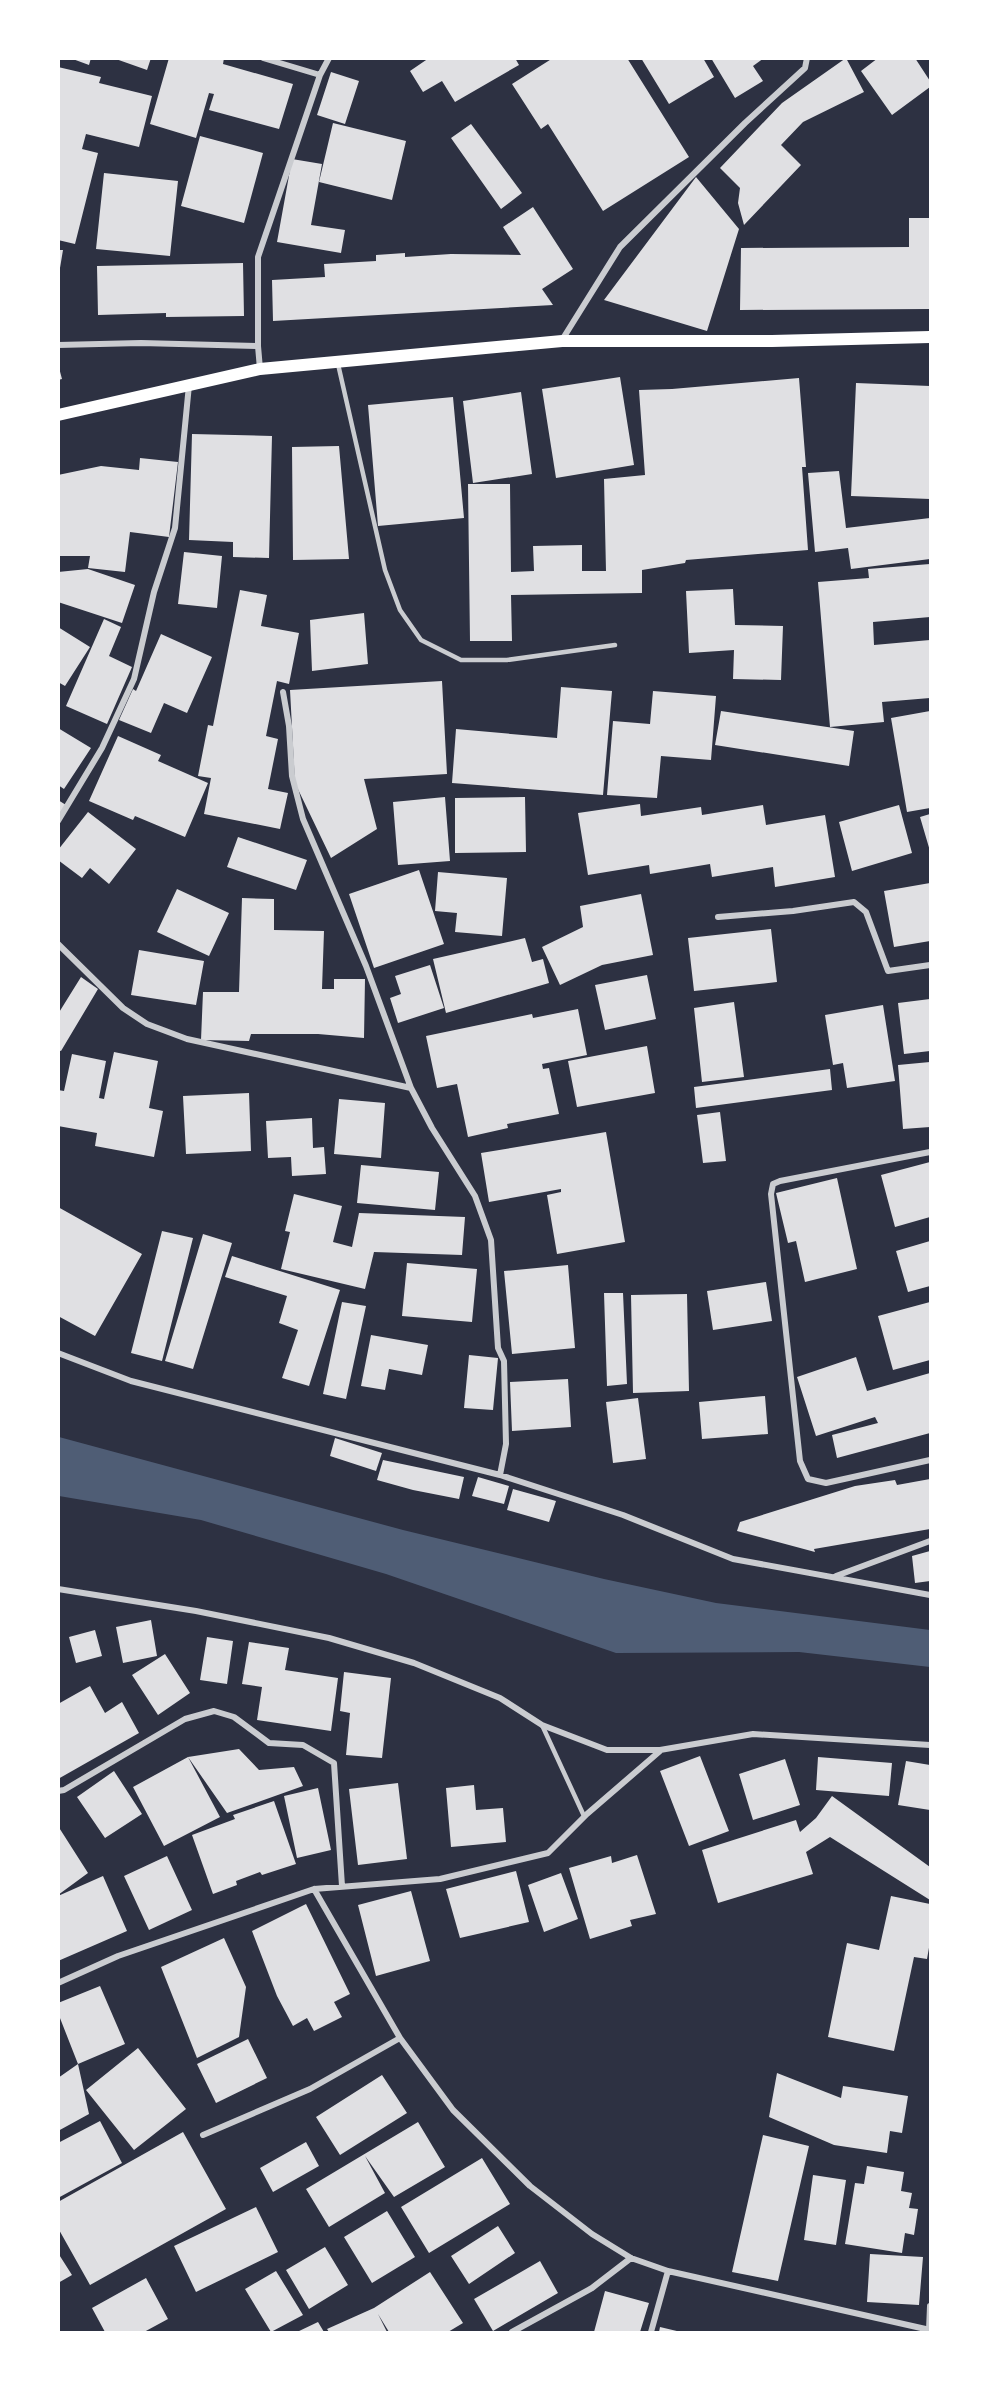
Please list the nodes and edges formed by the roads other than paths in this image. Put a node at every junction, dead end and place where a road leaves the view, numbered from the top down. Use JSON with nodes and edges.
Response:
{"nodes":[{"id":1,"x":263,"y":58,"type":"edge"},
{"id":2,"x":329,"y":58,"type":"edge"},
{"id":3,"x":807,"y":58,"type":"edge"},
{"id":4,"x":320,"y":75,"type":"junction"},
{"id":5,"x":930,"y":337,"type":"edge"},
{"id":6,"x":562,"y":341,"type":"junction"},
{"id":7,"x":58,"y":345,"type":"edge"},
{"id":8,"x":258,"y":346,"type":"junction"},
{"id":9,"x":337,"y":362,"type":"junction"},
{"id":10,"x":260,"y":369,"type":"junction"},
{"id":11,"x":189,"y":385,"type":"junction"},
{"id":12,"x":58,"y":415,"type":"edge"},
{"id":13,"x":615,"y":645,"type":"dead end"},
{"id":14,"x":283,"y":692,"type":"dead end"},
{"id":15,"x":58,"y":820,"type":"edge"},
{"id":16,"x":718,"y":917,"type":"dead end"},
{"id":17,"x":58,"y":944,"type":"edge"},
{"id":18,"x":930,"y":965,"type":"edge"},
{"id":19,"x":411,"y":1088,"type":"junction"},
{"id":20,"x":930,"y":1152,"type":"edge"},
{"id":21,"x":58,"y":1353,"type":"edge"},
{"id":22,"x":930,"y":1460,"type":"edge"},
{"id":23,"x":500,"y":1475,"type":"junction"},
{"id":24,"x":930,"y":1541,"type":"edge"},
{"id":25,"x":835,"y":1577,"type":"junction"},
{"id":26,"x":58,"y":1589,"type":"edge"},
{"id":27,"x":930,"y":1595,"type":"edge"},
{"id":28,"x":542,"y":1725,"type":"junction"},
{"id":29,"x":930,"y":1745,"type":"edge"},
{"id":30,"x":660,"y":1750,"type":"junction"},
{"id":31,"x":58,"y":1791,"type":"edge"},
{"id":32,"x":584,"y":1816,"type":"junction"},
{"id":33,"x":342,"y":1887,"type":"junction"},
{"id":34,"x":314,"y":1889,"type":"junction"},
{"id":35,"x":58,"y":1983,"type":"edge"},
{"id":36,"x":400,"y":2038,"type":"junction"},
{"id":37,"x":203,"y":2135,"type":"dead end"},
{"id":38,"x":630,"y":2258,"type":"junction"},
{"id":39,"x":668,"y":2271,"type":"junction"},
{"id":40,"x":930,"y":2306,"type":"edge"},
{"id":41,"x":930,"y":2330,"type":"edge"},
{"id":42,"x":512,"y":2332,"type":"edge"},
{"id":43,"x":651,"y":2332,"type":"edge"}],
"edges":[{"from":1,"to":4,"type":"street"},
{"from":2,"to":4,"type":"street"},
{"from":3,"to":6,"type":"street"},
{"from":4,"to":8,"type":"street"},
{"from":5,"to":6,"type":"main road"},
{"from":6,"to":9,"type":"main road"},
{"from":7,"to":8,"type":"street"},
{"from":8,"to":10,"type":"street"},
{"from":9,"to":10,"type":"main road"},
{"from":9,"to":13,"type":"lane"},
{"from":10,"to":11,"type":"main road"},
{"from":11,"to":12,"type":"main road"},
{"from":11,"to":15,"type":"street"},
{"from":14,"to":19,"type":"street"},
{"from":16,"to":18,"type":"street"},
{"from":17,"to":19,"type":"street"},
{"from":19,"to":23,"type":"street"},
{"from":20,"to":22,"type":"street"},
{"from":21,"to":23,"type":"street"},
{"from":23,"to":25,"type":"street"},
{"from":24,"to":25,"type":"street"},
{"from":25,"to":27,"type":"street"},
{"from":26,"to":28,"type":"street"},
{"from":28,"to":30,"type":"street"},
{"from":28,"to":32,"type":"lane"},
{"from":29,"to":30,"type":"street"},
{"from":30,"to":32,"type":"street"},
{"from":31,"to":33,"type":"street"},
{"from":32,"to":33,"type":"street"},
{"from":33,"to":34,"type":"street"},
{"from":34,"to":35,"type":"street"},
{"from":34,"to":36,"type":"street"},
{"from":36,"to":37,"type":"street"},
{"from":36,"to":38,"type":"street"},
{"from":38,"to":39,"type":"street"},
{"from":38,"to":42,"type":"street"},
{"from":39,"to":41,"type":"street"},
{"from":39,"to":43,"type":"street"},
{"from":40,"to":41,"type":"street"}]}
